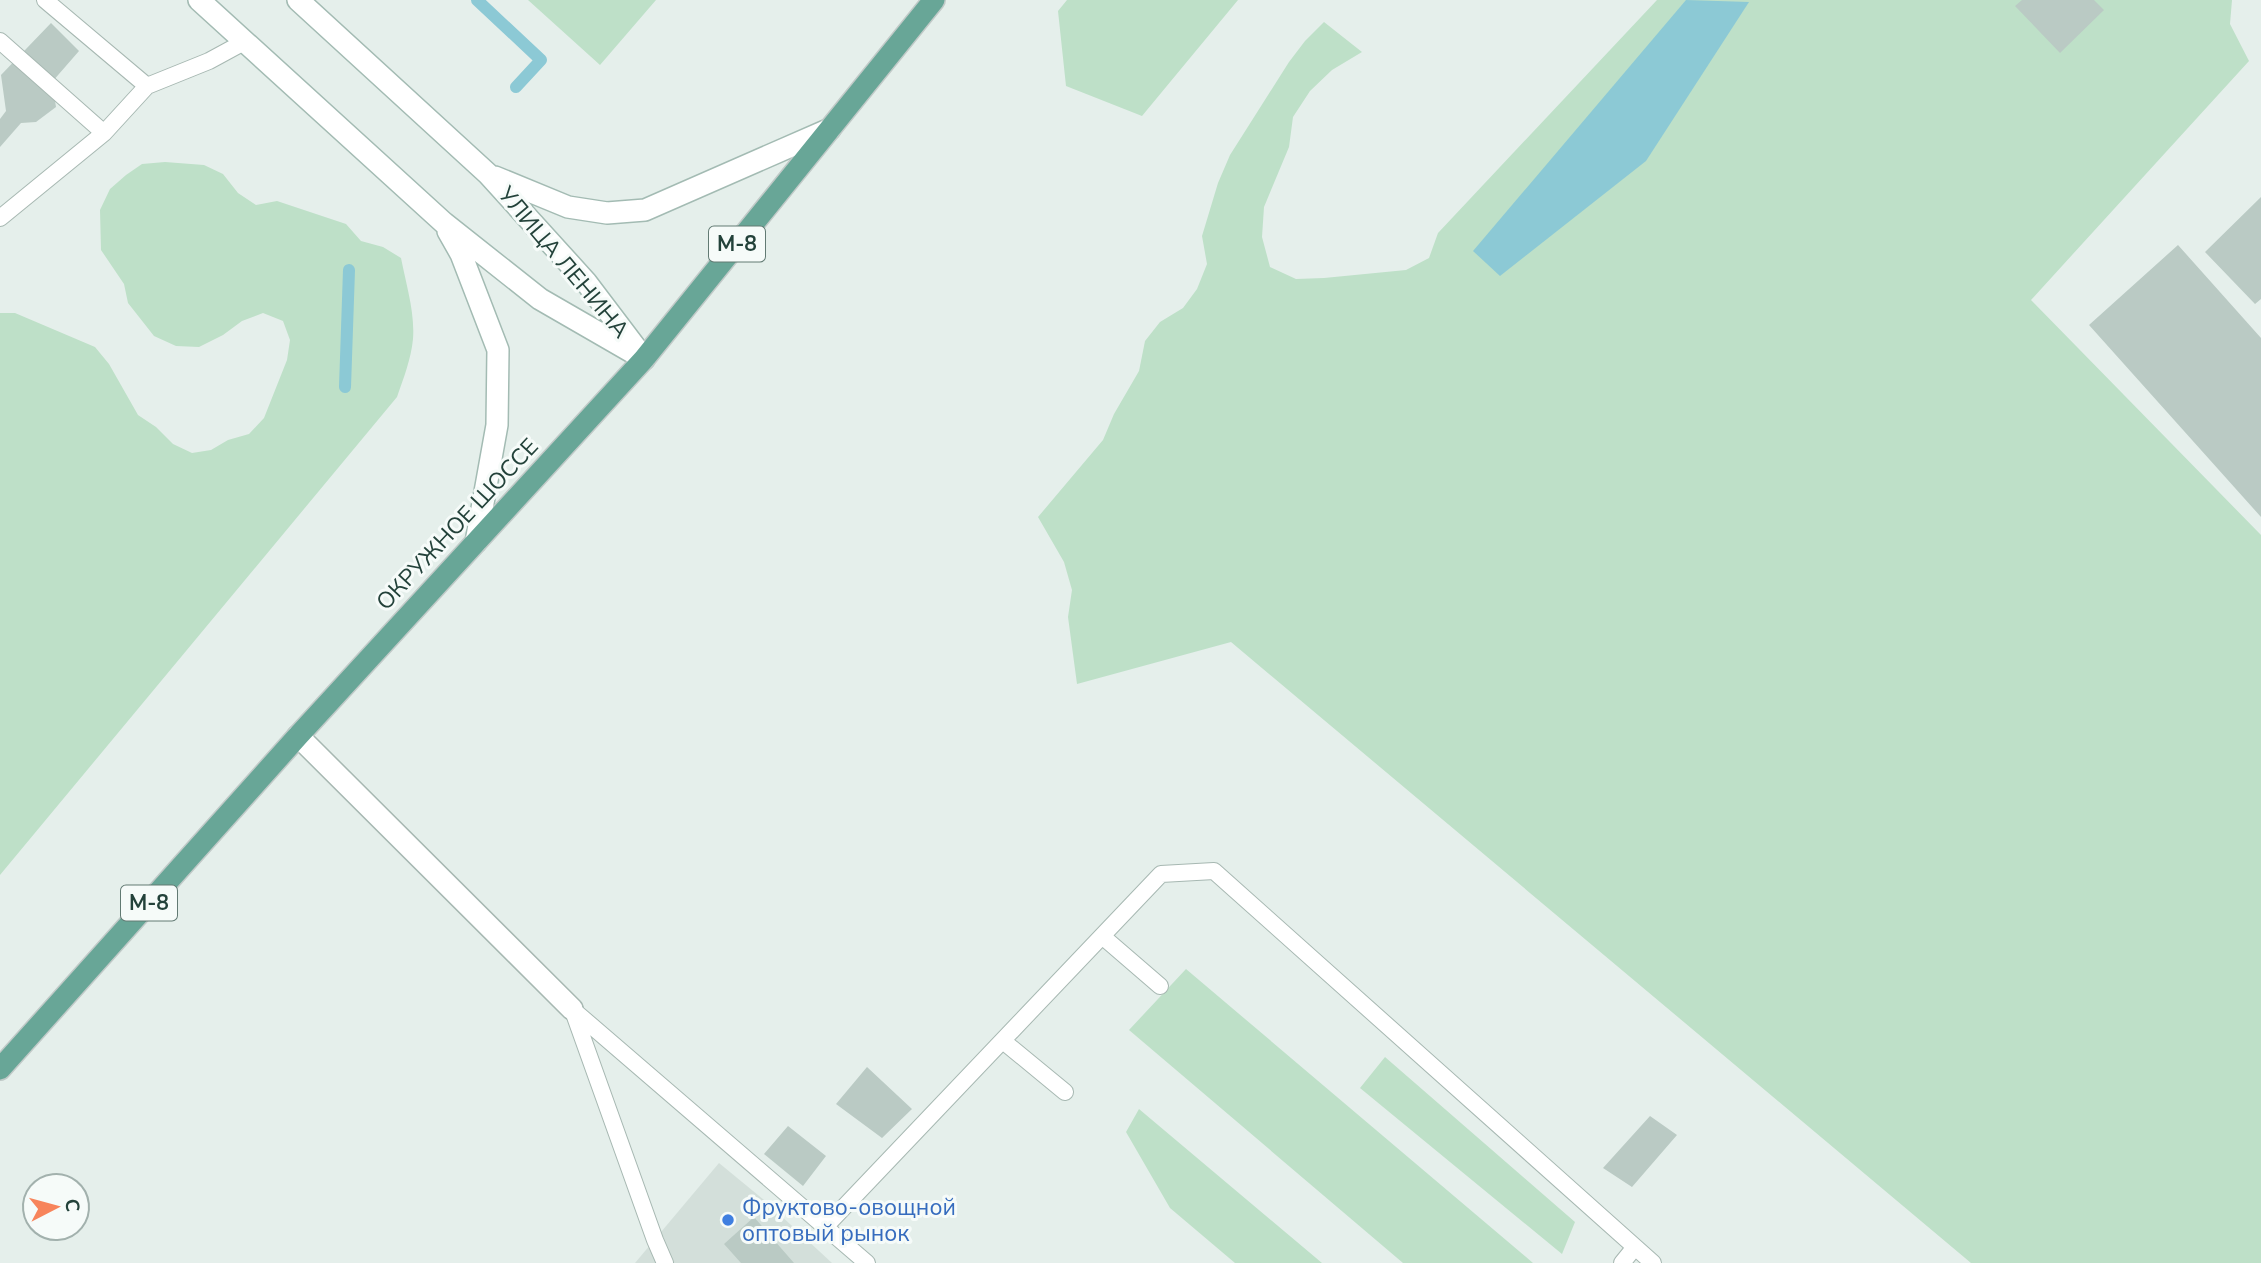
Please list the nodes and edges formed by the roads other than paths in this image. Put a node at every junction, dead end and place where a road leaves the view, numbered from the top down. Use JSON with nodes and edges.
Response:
{"nodes":[{"id":1,"x":46,"y":0,"type":"edge"},
{"id":2,"x":199,"y":0,"type":"edge"},
{"id":3,"x":298,"y":0,"type":"edge"},
{"id":4,"x":934,"y":0,"type":"edge"},
{"id":5,"x":0,"y":41,"type":"edge"},
{"id":6,"x":244,"y":42,"type":"junction"},
{"id":7,"x":147,"y":86,"type":"junction"},
{"id":8,"x":830,"y":129,"type":"junction"},
{"id":9,"x":104,"y":133,"type":"junction"},
{"id":10,"x":488,"y":174,"type":"junction"},
{"id":11,"x":0,"y":218,"type":"edge"},
{"id":12,"x":444,"y":223,"type":"junction"},
{"id":13,"x":644,"y":359,"type":"junction"},
{"id":14,"x":476,"y":542,"type":"junction"},
{"id":15,"x":298,"y":736,"type":"junction"},
{"id":16,"x":1102,"y":936,"type":"junction"},
{"id":17,"x":1160,"y":986,"type":"dead end"},
{"id":18,"x":572,"y":1009,"type":"junction"},
{"id":19,"x":1003,"y":1041,"type":"junction"},
{"id":20,"x":0,"y":1069,"type":"edge"},
{"id":21,"x":1065,"y":1092,"type":"dead end"},
{"id":22,"x":825,"y":1227,"type":"junction"},
{"id":23,"x":1635,"y":1247,"type":"junction"},
{"id":24,"x":665,"y":1263,"type":"edge"},
{"id":25,"x":867,"y":1263,"type":"edge"},
{"id":26,"x":1622,"y":1263,"type":"edge"},
{"id":27,"x":1653,"y":1263,"type":"edge"}],
"edges":[{"from":1,"to":7,"type":"lane"},
{"from":2,"to":6,"type":"main road","name":"УЛИЦА ЛЕНИНА"},
{"from":3,"to":10,"type":"main road","name":"УЛИЦА ЛЕНИНА"},
{"from":4,"to":8,"type":"main road","name":"ОКРУЖНОЕ ШОССЕ","number":"М-8"},
{"from":5,"to":9,"type":"lane"},
{"from":6,"to":7,"type":"lane"},
{"from":6,"to":12,"type":"main road","name":"УЛИЦА ЛЕНИНА"},
{"from":7,"to":9,"type":"lane"},
{"from":8,"to":10,"type":"main road","name":"УЛИЦА ЛЕНИНА"},
{"from":8,"to":13,"type":"main road","name":"ОКРУЖНОЕ ШОССЕ","number":"М-8"},
{"from":9,"to":11,"type":"lane"},
{"from":10,"to":13,"type":"main road","name":"УЛИЦА ЛЕНИНА"},
{"from":12,"to":13,"type":"main road","name":"УЛИЦА ЛЕНИНА"},
{"from":12,"to":14,"type":"main road","name":"УЛИЦА ЛЕНИНА"},
{"from":13,"to":14,"type":"main road","name":"ОКРУЖНОЕ ШОССЕ","number":"М-8"},
{"from":14,"to":15,"type":"main road","name":"ОКРУЖНОЕ ШОССЕ","number":"М-8"},
{"from":15,"to":18,"type":"main road"},
{"from":15,"to":20,"type":"main road","name":"ОКРУЖНОЕ ШОССЕ","number":"М-8"},
{"from":16,"to":17,"type":"lane"},
{"from":16,"to":19,"type":"lane"},
{"from":16,"to":23,"type":"lane"},
{"from":18,"to":22,"type":"lane"},
{"from":18,"to":24,"type":"lane"},
{"from":19,"to":21,"type":"lane"},
{"from":19,"to":22,"type":"lane"},
{"from":22,"to":25,"type":"lane"},
{"from":23,"to":26,"type":"lane"},
{"from":23,"to":27,"type":"lane"}]}
